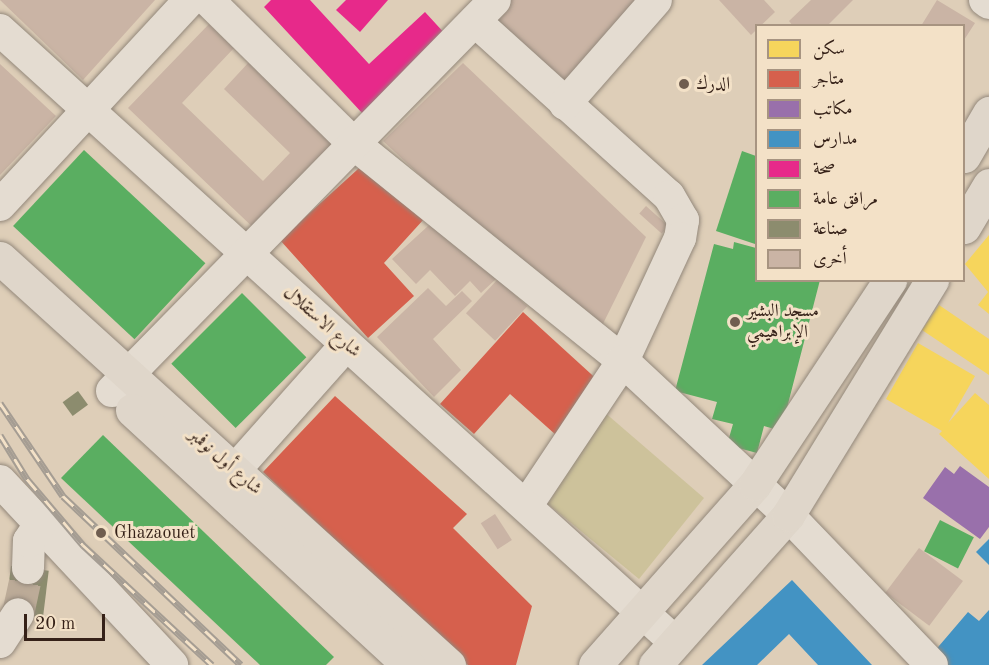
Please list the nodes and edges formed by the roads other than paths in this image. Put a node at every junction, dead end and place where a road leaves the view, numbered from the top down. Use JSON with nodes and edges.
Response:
{"nodes":[{"id":1,"x":190,"y":0,"type":"edge"},
{"id":2,"x":208,"y":0,"type":"edge"},
{"id":3,"x":656,"y":0,"type":"edge"},
{"id":4,"x":485,"y":11,"type":"edge"},
{"id":5,"x":0,"y":30,"type":"edge"},
{"id":6,"x":565,"y":104,"type":"junction"},
{"id":7,"x":989,"y":112,"type":"edge"},
{"id":8,"x":88,"y":113,"type":"junction"},
{"id":9,"x":353,"y":143,"type":"junction"},
{"id":10,"x":965,"y":153,"type":"edge"},
{"id":11,"x":989,"y":185,"type":"edge"},
{"id":12,"x":0,"y":205,"type":"edge"},
{"id":13,"x":965,"y":224,"type":"edge"},
{"id":14,"x":249,"y":256,"type":"junction"},
{"id":15,"x":0,"y":258,"type":"edge"},
{"id":16,"x":889,"y":282,"type":"edge"},
{"id":17,"x":931,"y":282,"type":"edge"},
{"id":18,"x":0,"y":285,"type":"edge"},
{"id":19,"x":346,"y":345,"type":"junction"},
{"id":20,"x":623,"y":361,"type":"junction"},
{"id":21,"x":119,"y":383,"type":"junction"},
{"id":22,"x":235,"y":470,"type":"junction"},
{"id":23,"x":0,"y":481,"type":"edge"},
{"id":24,"x":755,"y":484,"type":"junction"},
{"id":25,"x":527,"y":505,"type":"junction"},
{"id":26,"x":788,"y":515,"type":"junction"},
{"id":27,"x":40,"y":524,"type":"junction"},
{"id":28,"x":28,"y":568,"type":"tunnel mouth"},
{"id":29,"x":644,"y":613,"type":"junction"},
{"id":30,"x":18,"y":614,"type":"tunnel mouth"},
{"id":31,"x":0,"y":642,"type":"edge"},
{"id":32,"x":665,"y":654,"type":"edge"},
{"id":33,"x":172,"y":665,"type":"edge"},
{"id":34,"x":408,"y":665,"type":"edge"},
{"id":35,"x":449,"y":665,"type":"edge"},
{"id":36,"x":595,"y":665,"type":"edge"},
{"id":37,"x":932,"y":665,"type":"edge"}],
"edges":[{"from":1,"to":8,"type":"street"},
{"from":2,"to":9,"type":"street"},
{"from":3,"to":6,"type":"street"},
{"from":4,"to":6,"type":"street"},
{"from":4,"to":9,"type":"street"},
{"from":5,"to":8,"type":"street","name":"شارع الاستقلال"},
{"from":6,"to":20,"type":"street"},
{"from":7,"to":10,"type":"main road"},
{"from":8,"to":12,"type":"street"},
{"from":8,"to":14,"type":"street","name":"شارع الاستقلال"},
{"from":9,"to":14,"type":"street"},
{"from":9,"to":20,"type":"street"},
{"from":11,"to":13,"type":"main road"},
{"from":14,"to":19,"type":"street","name":"شارع الاستقلال"},
{"from":14,"to":21,"type":"street"},
{"from":15,"to":21,"type":"main road","name":"شارع أول نوفمبر"},
{"from":16,"to":24,"type":"main road"},
{"from":17,"to":26,"type":"main road"},
{"from":18,"to":21,"type":"main road","name":"شارع أول نوفمبر"},
{"from":19,"to":22,"type":"street"},
{"from":19,"to":25,"type":"street","name":"شارع الاستقلال"},
{"from":20,"to":24,"type":"street"},
{"from":20,"to":25,"type":"street"},
{"from":21,"to":22,"type":"main road","name":"شارع أول نوفمبر"},
{"from":21,"to":34,"type":"main road","name":"شارع أول نوفمبر"},
{"from":22,"to":35,"type":"main road","name":"شارع أول نوفمبر"},
{"from":23,"to":27,"type":"street"},
{"from":24,"to":26,"type":"street"},
{"from":24,"to":29,"type":"main road"},
{"from":25,"to":29,"type":"street","name":"شارع الاستقلال"},
{"from":26,"to":32,"type":"main road"},
{"from":26,"to":37,"type":"street"},
{"from":27,"to":28,"type":"street"},
{"from":27,"to":33,"type":"street"},
{"from":29,"to":32,"type":"street","name":"شارع الاستقلال"},
{"from":29,"to":36,"type":"main road"},
{"from":30,"to":31,"type":"street"}]}
